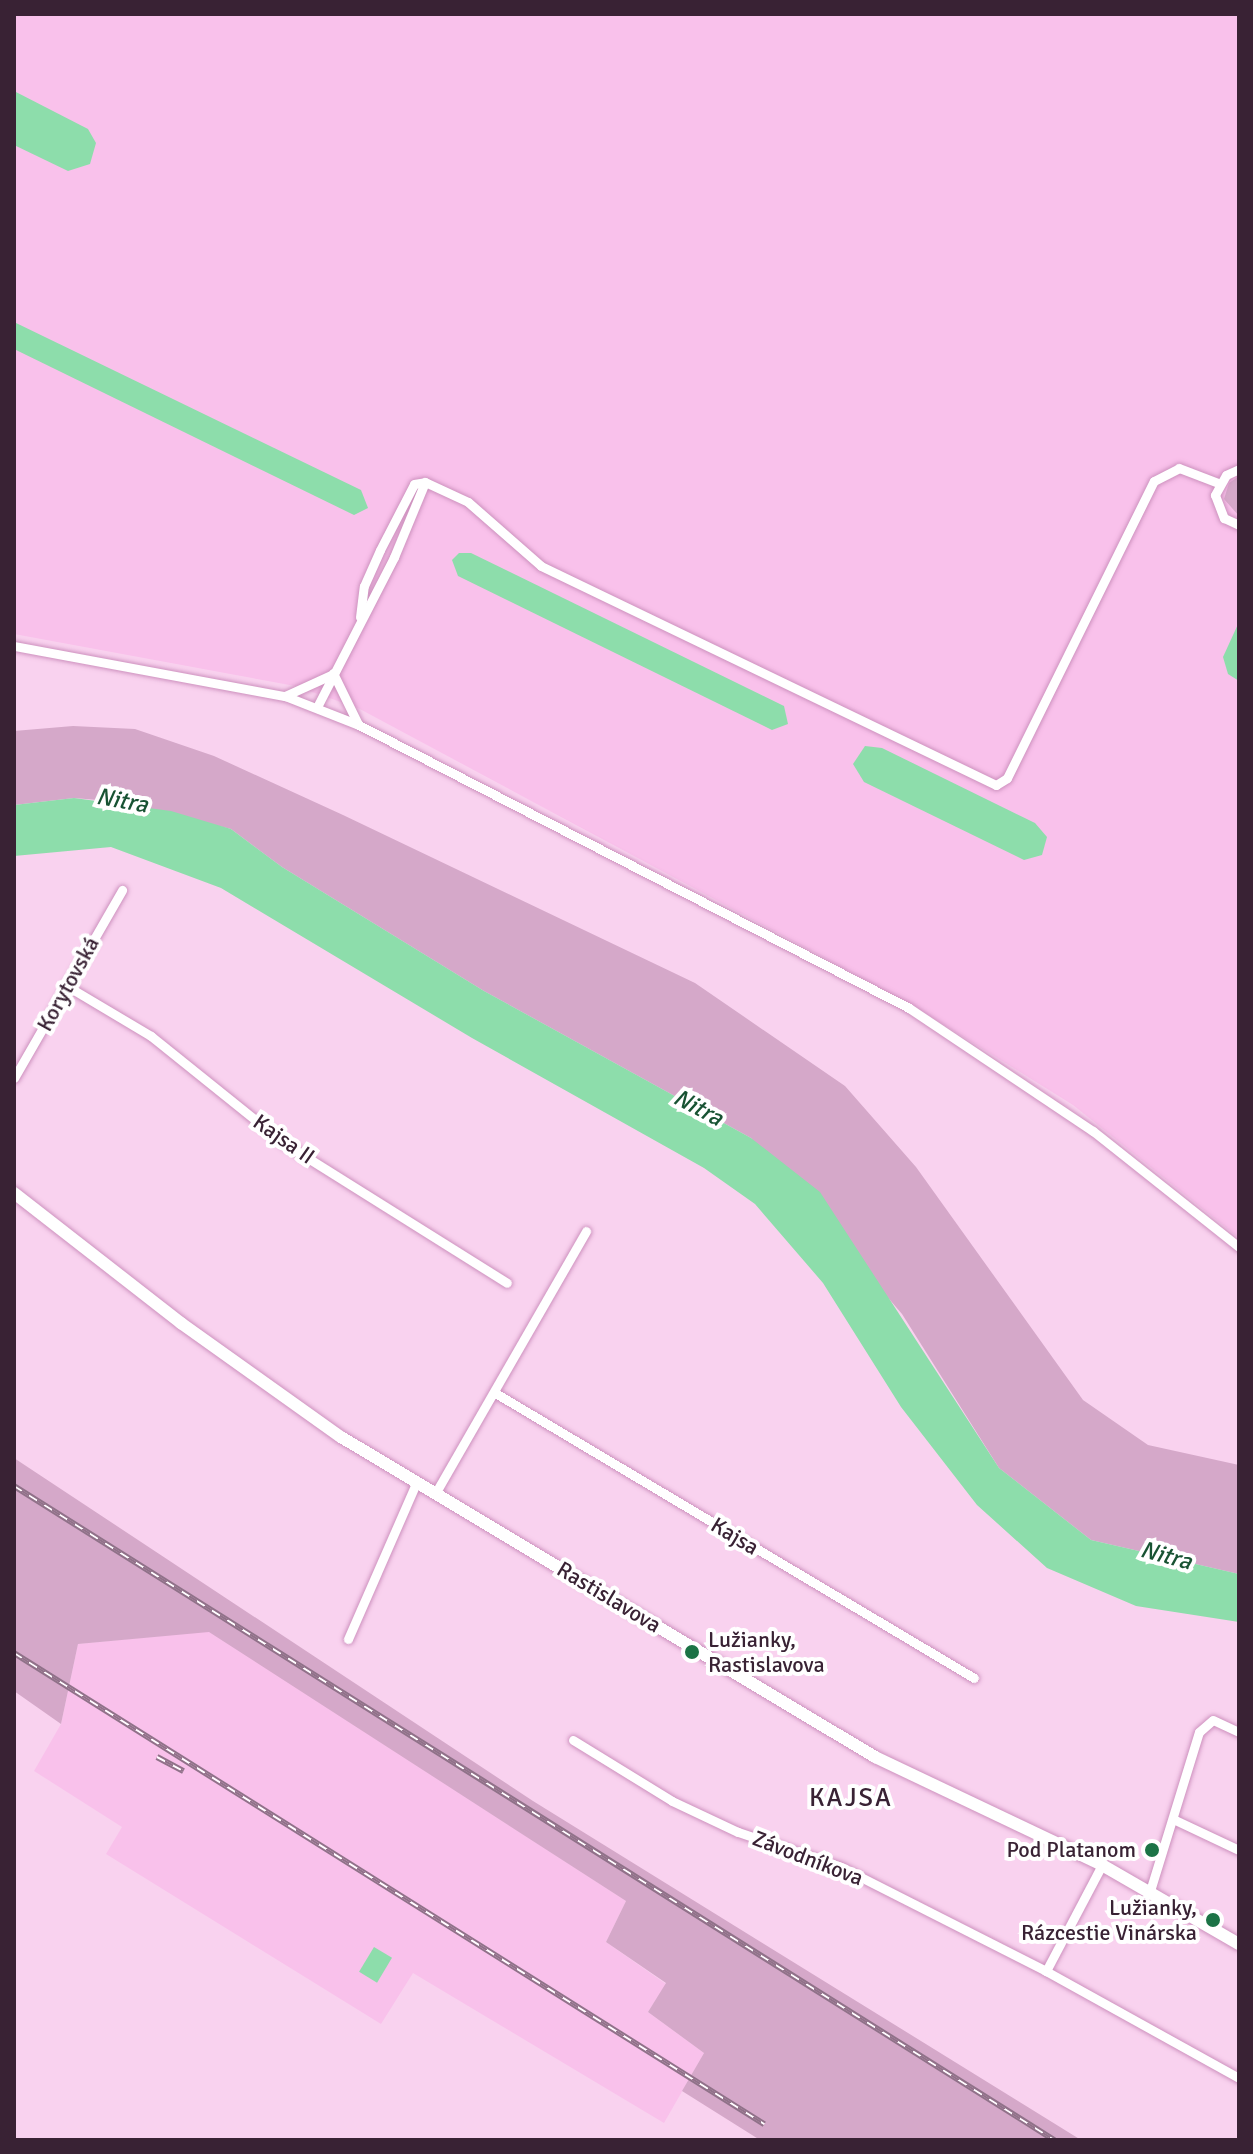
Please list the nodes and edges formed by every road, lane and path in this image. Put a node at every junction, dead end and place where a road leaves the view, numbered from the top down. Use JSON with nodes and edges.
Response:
{"nodes":[{"id":1,"x":1239,"y":469,"type":"edge"},
{"id":2,"x":425,"y":482,"type":"junction"},
{"id":3,"x":1218,"y":483,"type":"junction"},
{"id":4,"x":1239,"y":525,"type":"edge"},
{"id":5,"x":360,"y":617,"type":"junction"},
{"id":6,"x":14,"y":646,"type":"edge"},
{"id":7,"x":333,"y":673,"type":"junction"},
{"id":8,"x":285,"y":696,"type":"junction"},
{"id":9,"x":317,"y":707,"type":"junction"},
{"id":10,"x":359,"y":725,"type":"junction"},
{"id":11,"x":122,"y":890,"type":"dead end"},
{"id":12,"x":67,"y":986,"type":"junction"},
{"id":13,"x":14,"y":1078,"type":"edge"},
{"id":14,"x":14,"y":1193,"type":"edge"},
{"id":15,"x":586,"y":1231,"type":"dead end"},
{"id":16,"x":1239,"y":1247,"type":"edge"},
{"id":17,"x":507,"y":1283,"type":"dead end"},
{"id":18,"x":497,"y":1394,"type":"junction"},
{"id":19,"x":417,"y":1481,"type":"junction"},
{"id":20,"x":436,"y":1492,"type":"junction"},
{"id":21,"x":348,"y":1639,"type":"dead end"},
{"id":22,"x":974,"y":1678,"type":"dead end"},
{"id":23,"x":1239,"y":1732,"type":"edge"},
{"id":24,"x":573,"y":1740,"type":"dead end"},
{"id":25,"x":1173,"y":1819,"type":"junction"},
{"id":26,"x":1239,"y":1850,"type":"edge"},
{"id":27,"x":1102,"y":1865,"type":"junction"},
{"id":28,"x":1150,"y":1891,"type":"junction"},
{"id":29,"x":1239,"y":1944,"type":"edge"},
{"id":30,"x":1046,"y":1971,"type":"junction"},
{"id":31,"x":1239,"y":2078,"type":"edge"}],
"edges":[{"from":1,"to":3,"type":"street"},
{"from":2,"to":3,"type":"street"},
{"from":2,"to":5,"type":"street"},
{"from":2,"to":5,"type":"street"},
{"from":3,"to":4,"type":"street"},
{"from":5,"to":7,"type":"street"},
{"from":6,"to":8,"type":"street"},
{"from":7,"to":8,"type":"street"},
{"from":7,"to":9,"type":"street"},
{"from":7,"to":10,"type":"street"},
{"from":8,"to":9,"type":"street"},
{"from":9,"to":10,"type":"street"},
{"from":10,"to":16,"type":"street"},
{"from":11,"to":12,"type":"street","name":"Korytovská"},
{"from":12,"to":13,"type":"street","name":"Korytovská"},
{"from":12,"to":17,"type":"street","name":"Kajsa II"},
{"from":14,"to":19,"type":"street","name":"Rastislavova"},
{"from":15,"to":18,"type":"street"},
{"from":18,"to":20,"type":"street"},
{"from":18,"to":22,"type":"street","name":"Kajsa"},
{"from":19,"to":20,"type":"street","name":"Rastislavova"},
{"from":19,"to":21,"type":"street"},
{"from":20,"to":27,"type":"street","name":"Rastislavova"},
{"from":23,"to":25,"type":"street"},
{"from":24,"to":30,"type":"street","name":"Závodníkova"},
{"from":25,"to":26,"type":"street"},
{"from":25,"to":28,"type":"street"},
{"from":27,"to":28,"type":"street","name":"Rastislavova"},
{"from":27,"to":30,"type":"street"},
{"from":28,"to":29,"type":"street","name":"Rastislavova"},
{"from":30,"to":31,"type":"street","name":"Závodníkova"}]}
